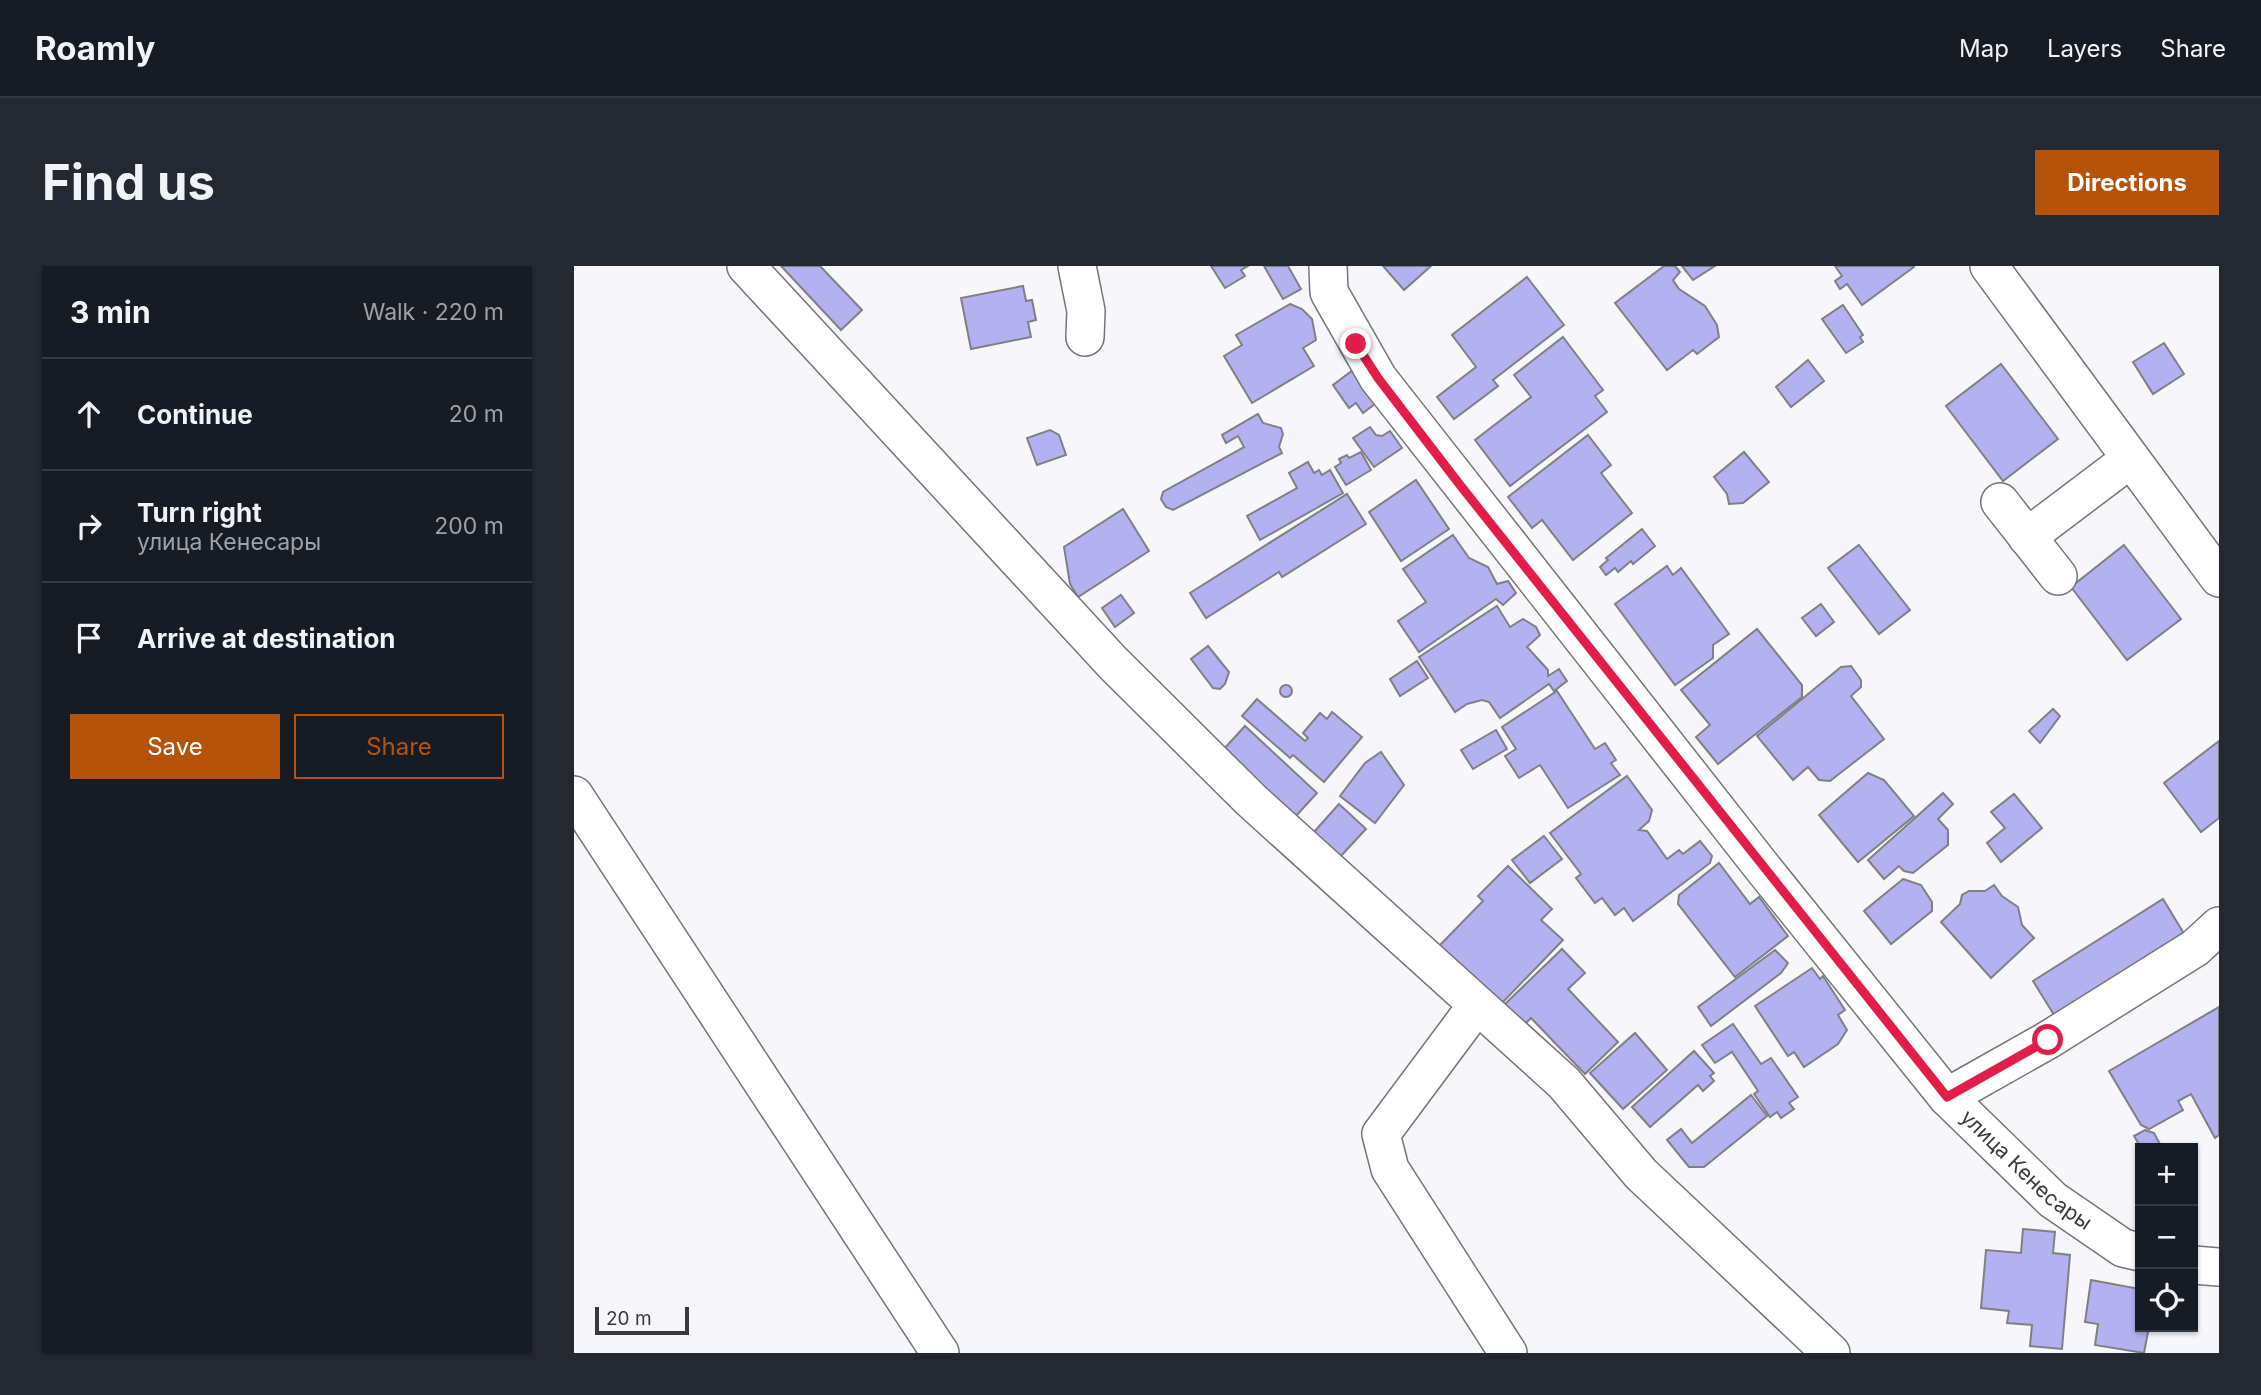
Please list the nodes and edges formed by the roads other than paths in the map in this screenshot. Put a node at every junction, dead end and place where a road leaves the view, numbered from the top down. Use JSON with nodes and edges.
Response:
{"nodes":[{"id":1,"x":746,"y":266,"type":"edge"},
{"id":2,"x":1077,"y":266,"type":"edge"},
{"id":3,"x":1328,"y":266,"type":"edge"},
{"id":4,"x":1989,"y":266,"type":"edge"},
{"id":5,"x":1085,"y":337,"type":"dead end"},
{"id":6,"x":2129,"y":460,"type":"junction"},
{"id":7,"x":2000,"y":502,"type":"dead end"},
{"id":8,"x":2027,"y":537,"type":"junction"},
{"id":9,"x":2058,"y":576,"type":"dead end"},
{"id":10,"x":2219,"y":578,"type":"edge"},
{"id":11,"x":574,"y":795,"type":"edge"},
{"id":12,"x":2219,"y":926,"type":"edge"},
{"id":13,"x":1477,"y":1005,"type":"junction"},
{"id":14,"x":1947,"y":1097,"type":"junction"},
{"id":15,"x":2135,"y":1251,"type":"edge"},
{"id":16,"x":2198,"y":1265,"type":"edge"},
{"id":17,"x":2219,"y":1267,"type":"edge"},
{"id":18,"x":940,"y":1353,"type":"edge"},
{"id":19,"x":1508,"y":1353,"type":"edge"},
{"id":20,"x":1831,"y":1353,"type":"edge"}],
"edges":[{"from":1,"to":13,"type":"street"},
{"from":2,"to":5,"type":"street"},
{"from":3,"to":14,"type":"street","name":"улица Кенесары"},
{"from":4,"to":6,"type":"street"},
{"from":6,"to":8,"type":"street"},
{"from":6,"to":10,"type":"street"},
{"from":7,"to":8,"type":"street"},
{"from":8,"to":9,"type":"street"},
{"from":11,"to":18,"type":"street"},
{"from":12,"to":14,"type":"street"},
{"from":13,"to":19,"type":"street"},
{"from":13,"to":20,"type":"street"},
{"from":14,"to":15,"type":"street","name":"улица Кенесары"},
{"from":16,"to":17,"type":"street"}]}
